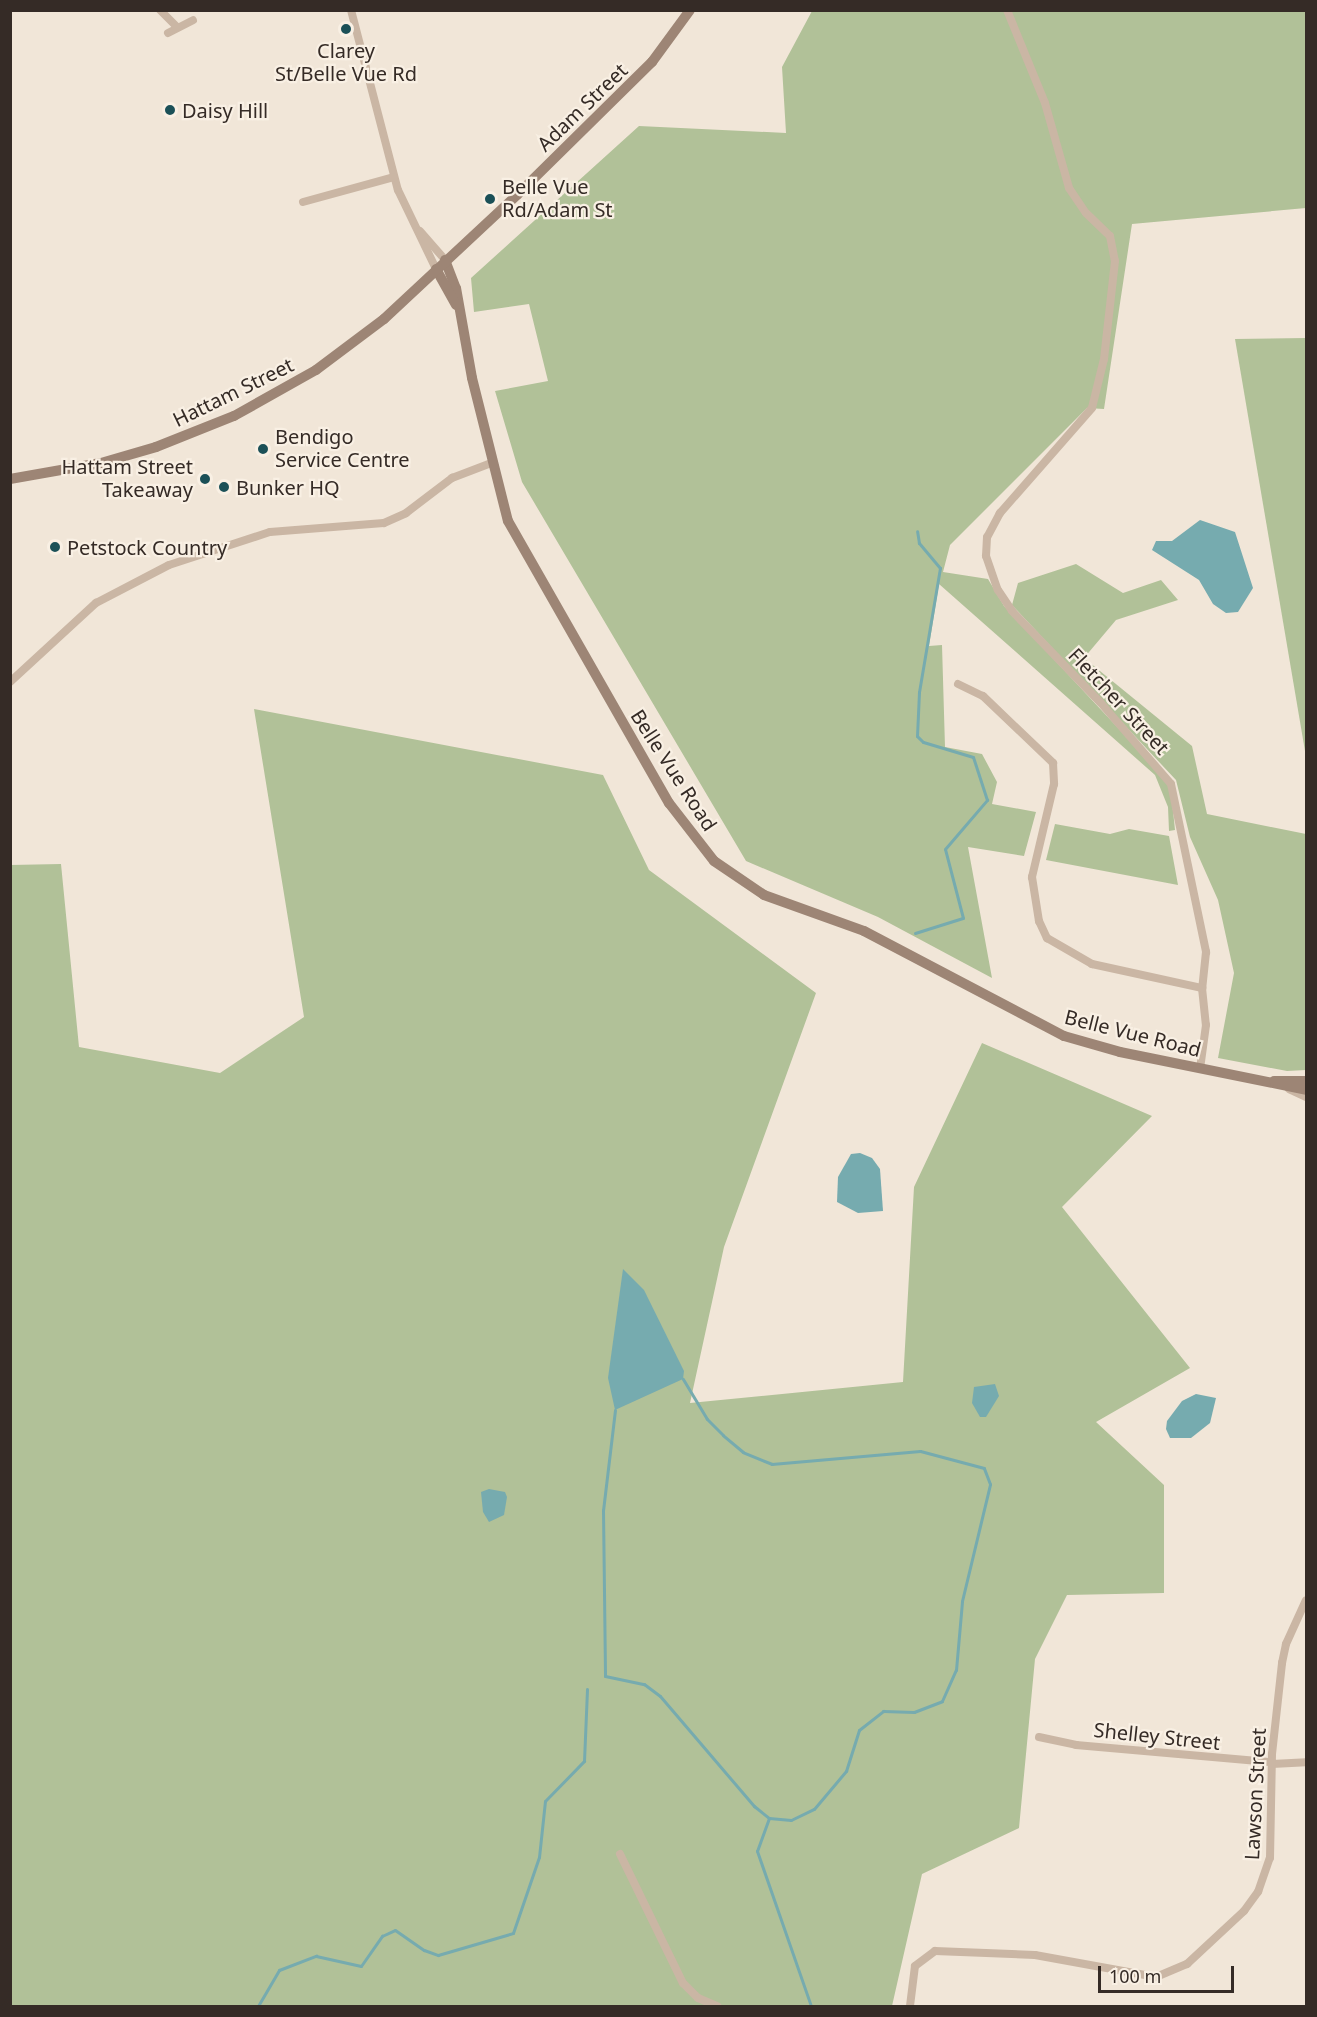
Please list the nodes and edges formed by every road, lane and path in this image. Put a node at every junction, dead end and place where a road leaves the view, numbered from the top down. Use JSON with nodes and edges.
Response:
{"nodes":[{"id":1,"x":160,"y":10,"type":"edge"},
{"id":2,"x":351,"y":10,"type":"edge"},
{"id":3,"x":690,"y":10,"type":"edge"},
{"id":4,"x":1007,"y":10,"type":"edge"},
{"id":5,"x":193,"y":20,"type":"dead end"},
{"id":6,"x":176,"y":26,"type":"junction"},
{"id":7,"x":168,"y":33,"type":"dead end"},
{"id":8,"x":394,"y":177,"type":"junction"},
{"id":9,"x":303,"y":202,"type":"dead end"},
{"id":10,"x":417,"y":228,"type":"junction"},
{"id":11,"x":445,"y":260,"type":"junction"},
{"id":12,"x":436,"y":269,"type":"junction"},
{"id":13,"x":457,"y":305,"type":"junction"},
{"id":14,"x":491,"y":463,"type":"junction"},
{"id":15,"x":10,"y":479,"type":"edge"},
{"id":16,"x":10,"y":682,"type":"edge"},
{"id":17,"x":958,"y":684,"type":"dead end"},
{"id":18,"x":1202,"y":988,"type":"junction"},
{"id":19,"x":1200,"y":1069,"type":"junction"},
{"id":20,"x":1306,"y":1081,"type":"edge"},
{"id":21,"x":1268,"y":1082,"type":"junction"},
{"id":22,"x":1285,"y":1087,"type":"junction"},
{"id":23,"x":1306,"y":1090,"type":"edge"},
{"id":24,"x":1306,"y":1097,"type":"edge"},
{"id":25,"x":1306,"y":1600,"type":"edge"},
{"id":26,"x":1040,"y":1737,"type":"dead end"},
{"id":27,"x":1306,"y":1762,"type":"edge"},
{"id":28,"x":1272,"y":1763,"type":"junction"},
{"id":29,"x":620,"y":1854,"type":"dead end"},
{"id":30,"x":717,"y":2007,"type":"edge"},
{"id":31,"x":910,"y":2007,"type":"edge"}],
"edges":[{"from":1,"to":6,"type":"street"},
{"from":2,"to":8,"type":"street","name":"Belle Vue Road"},
{"from":3,"to":11,"type":"street","name":"Adam Street"},
{"from":4,"to":18,"type":"street","name":"Fletcher Street"},
{"from":5,"to":6,"type":"street"},
{"from":6,"to":7,"type":"street"},
{"from":8,"to":9,"type":"street"},
{"from":8,"to":10,"type":"street","name":"Belle Vue Road"},
{"from":10,"to":11,"type":"street","name":"Belle Vue Road"},
{"from":10,"to":12,"type":"street","name":"Belle Vue Road"},
{"from":11,"to":12,"type":"street","name":"Adam Street"},
{"from":11,"to":13,"type":"street","name":"Belle Vue Road"},
{"from":12,"to":13,"type":"street","name":"Belle Vue Road"},
{"from":12,"to":15,"type":"street","name":"Hattam Street"},
{"from":13,"to":14,"type":"street","name":"Belle Vue Road"},
{"from":14,"to":16,"type":"street"},
{"from":14,"to":19,"type":"street","name":"Belle Vue Road"},
{"from":17,"to":18,"type":"street"},
{"from":18,"to":19,"type":"street","name":"Fletcher Street"},
{"from":19,"to":21,"type":"street","name":"Belle Vue Road"},
{"from":20,"to":21,"type":"street","name":"Belle Vue Road"},
{"from":21,"to":22,"type":"street","name":"Belle Vue Road"},
{"from":22,"to":23,"type":"street","name":"Belle Vue Road"},
{"from":22,"to":24,"type":"street"},
{"from":25,"to":28,"type":"street","name":"Lawson Street"},
{"from":26,"to":28,"type":"street","name":"Shelley Street"},
{"from":27,"to":28,"type":"street","name":"Shelley Street"},
{"from":28,"to":31,"type":"street","name":"Lawson Street"},
{"from":29,"to":30,"type":"street"}]}
